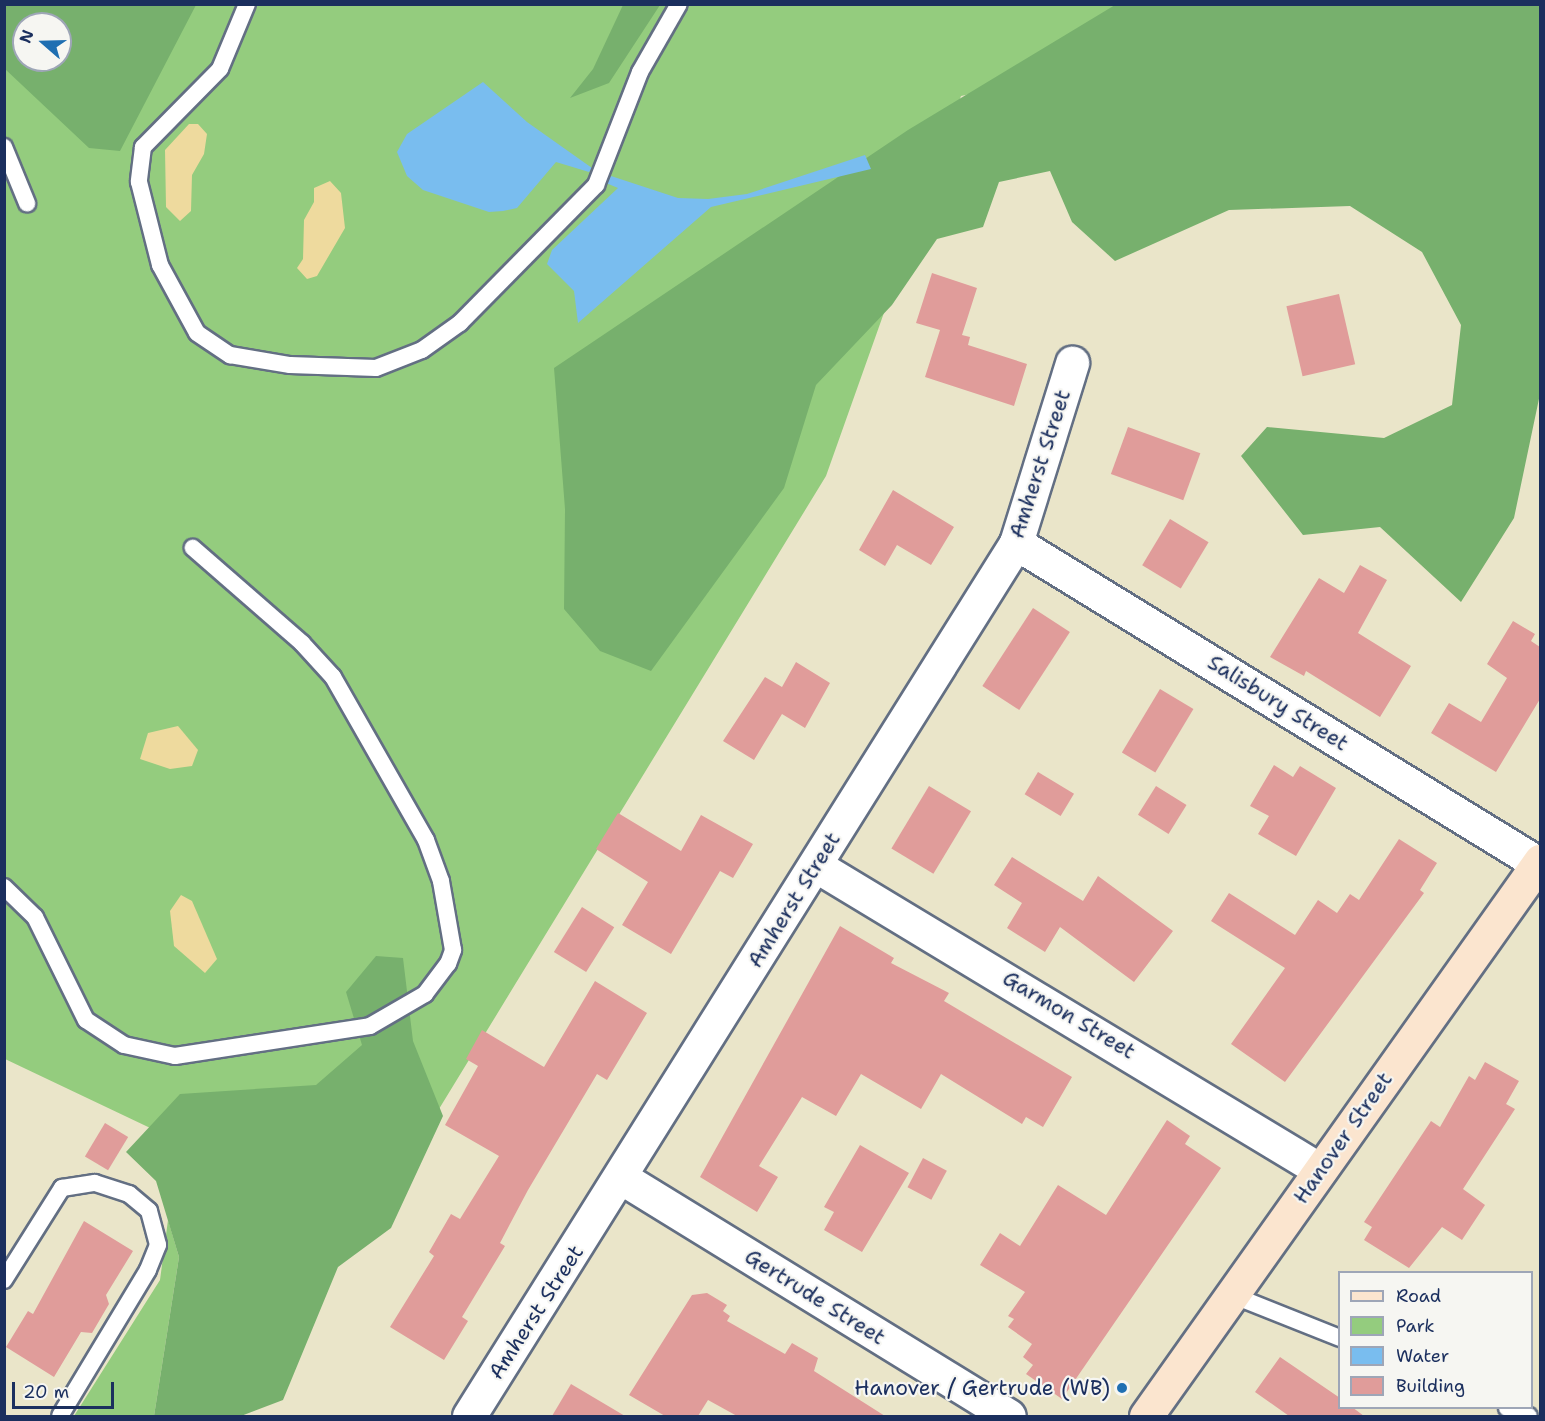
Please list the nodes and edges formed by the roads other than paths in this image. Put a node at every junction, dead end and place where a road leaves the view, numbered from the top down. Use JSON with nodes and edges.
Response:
{"nodes":[{"id":1,"x":247,"y":4,"type":"edge"},
{"id":2,"x":678,"y":4,"type":"edge"},
{"id":3,"x":4,"y":147,"type":"edge"},
{"id":4,"x":27,"y":203,"type":"dead end"},
{"id":5,"x":1072,"y":363,"type":"dead end"},
{"id":6,"x":1016,"y":543,"type":"junction"},
{"id":7,"x":193,"y":548,"type":"dead end"},
{"id":8,"x":1540,"y":862,"type":"edge"},
{"id":9,"x":815,"y":865,"type":"junction"},
{"id":10,"x":4,"y":887,"type":"edge"},
{"id":11,"x":1320,"y":1170,"type":"junction"},
{"id":12,"x":622,"y":1178,"type":"junction"},
{"id":13,"x":4,"y":1280,"type":"edge"},
{"id":14,"x":1232,"y":1295,"type":"junction"},
{"id":15,"x":1338,"y":1337,"type":"edge"},
{"id":16,"x":1513,"y":1409,"type":"edge"},
{"id":17,"x":60,"y":1416,"type":"edge"},
{"id":18,"x":469,"y":1416,"type":"edge"},
{"id":19,"x":1009,"y":1416,"type":"edge"},
{"id":20,"x":1146,"y":1416,"type":"edge"},
{"id":21,"x":1529,"y":1416,"type":"edge"}],
"edges":[{"from":1,"to":2,"type":"lane"},
{"from":3,"to":4,"type":"lane"},
{"from":5,"to":6,"type":"street","name":"Amherst Street"},
{"from":6,"to":8,"type":"street","name":"Salisbury Street"},
{"from":6,"to":9,"type":"street","name":"Amherst Street"},
{"from":7,"to":10,"type":"lane"},
{"from":8,"to":11,"type":"main road","name":"Hanover Street"},
{"from":9,"to":11,"type":"street","name":"Garmon Street"},
{"from":9,"to":12,"type":"street","name":"Amherst Street"},
{"from":11,"to":14,"type":"main road","name":"Hanover Street"},
{"from":12,"to":18,"type":"street","name":"Amherst Street"},
{"from":12,"to":19,"type":"street","name":"Gertrude Street"},
{"from":13,"to":17,"type":"lane"},
{"from":14,"to":15,"type":"lane"},
{"from":14,"to":20,"type":"main road","name":"Hanover Street"},
{"from":16,"to":21,"type":"lane"}]}
